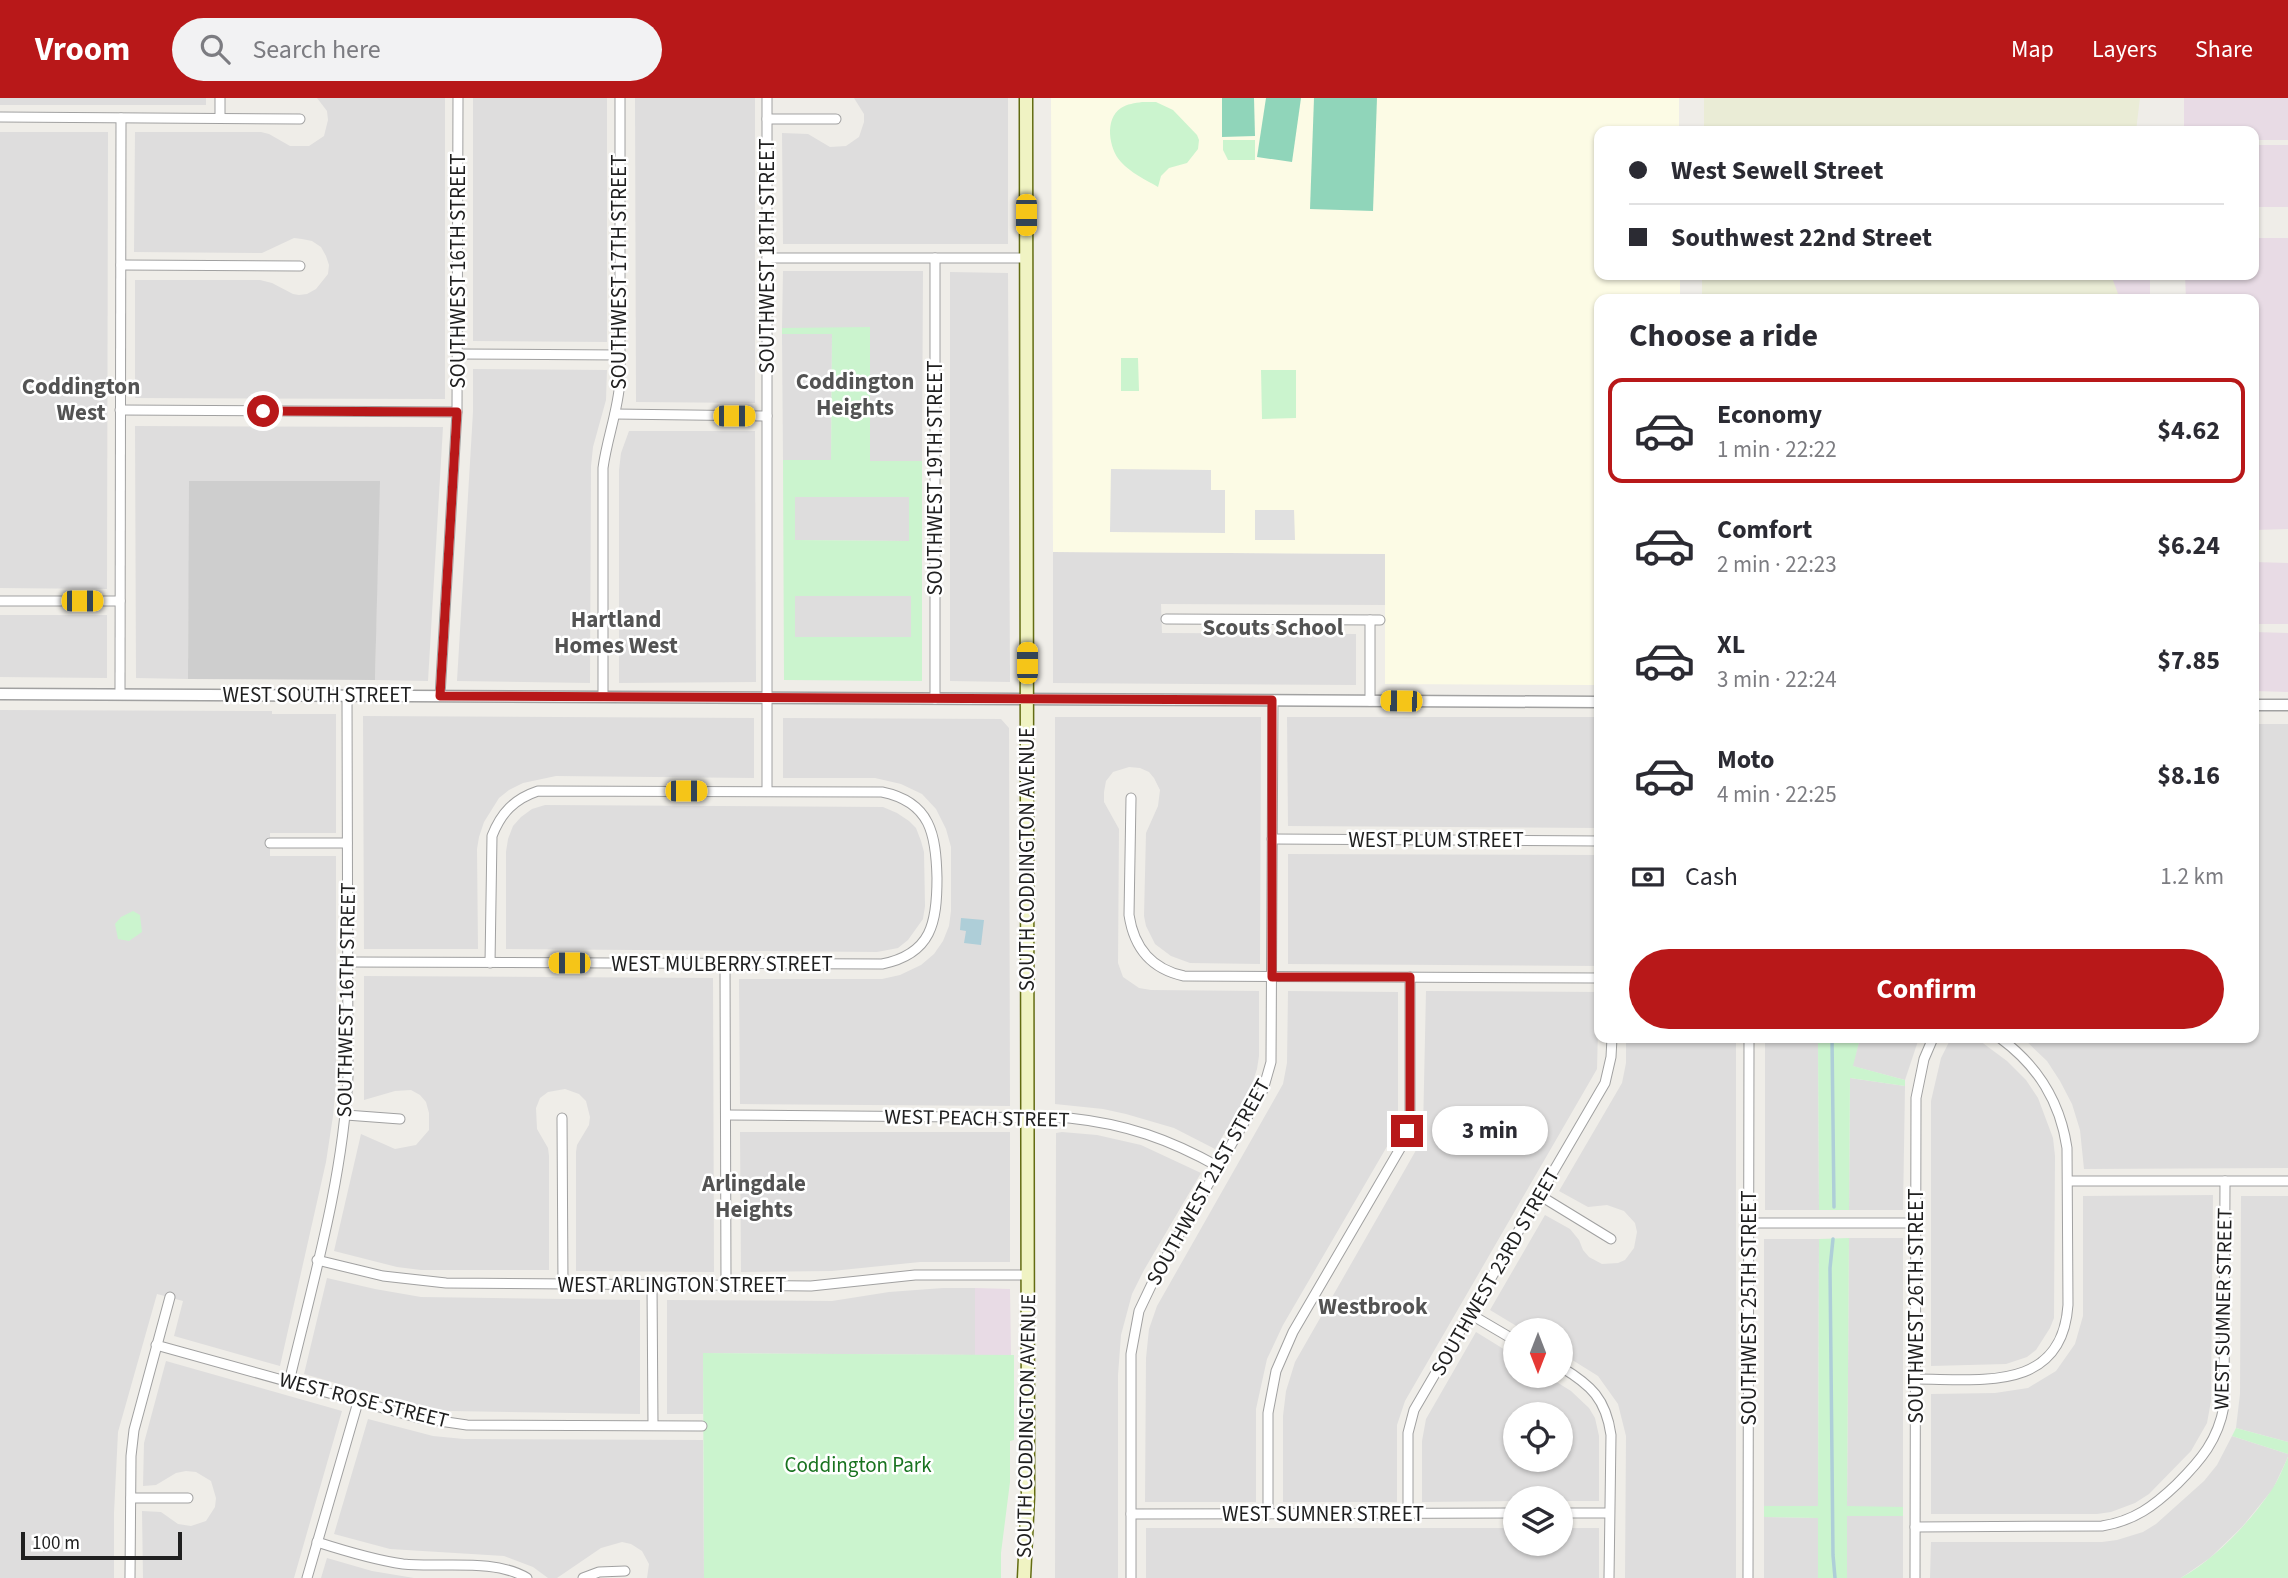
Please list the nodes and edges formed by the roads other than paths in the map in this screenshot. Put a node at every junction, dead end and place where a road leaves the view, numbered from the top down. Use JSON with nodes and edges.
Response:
{"nodes":[{"id":1,"x":220,"y":98,"type":"edge"},
{"id":2,"x":458,"y":98,"type":"edge"},
{"id":3,"x":620,"y":98,"type":"edge"},
{"id":4,"x":767,"y":98,"type":"edge"},
{"id":5,"x":1026,"y":98,"type":"edge"},
{"id":6,"x":0,"y":117,"type":"edge"},
{"id":7,"x":121,"y":118,"type":"junction"},
{"id":8,"x":220,"y":118,"type":"junction"},
{"id":9,"x":300,"y":119,"type":"dead end"},
{"id":10,"x":767,"y":119,"type":"junction"},
{"id":11,"x":836,"y":119,"type":"dead end"},
{"id":12,"x":767,"y":258,"type":"junction"},
{"id":13,"x":935,"y":258,"type":"junction"},
{"id":14,"x":1026,"y":258,"type":"junction"},
{"id":15,"x":121,"y":265,"type":"junction"},
{"id":16,"x":300,"y":266,"type":"dead end"},
{"id":17,"x":458,"y":355,"type":"junction"},
{"id":18,"x":620,"y":355,"type":"junction"},
{"id":19,"x":120,"y":410,"type":"junction"},
{"id":20,"x":457,"y":412,"type":"junction"},
{"id":21,"x":615,"y":414,"type":"junction"},
{"id":22,"x":767,"y":416,"type":"junction"},
{"id":23,"x":0,"y":601,"type":"edge"},
{"id":24,"x":120,"y":601,"type":"junction"},
{"id":25,"x":1166,"y":619,"type":"dead end"},
{"id":26,"x":1370,"y":620,"type":"junction"},
{"id":27,"x":1380,"y":620,"type":"dead end"},
{"id":28,"x":0,"y":694,"type":"edge"},
{"id":29,"x":120,"y":694,"type":"junction"},
{"id":30,"x":347,"y":696,"type":"junction"},
{"id":31,"x":440,"y":696,"type":"junction"},
{"id":32,"x":603,"y":697,"type":"junction"},
{"id":33,"x":767,"y":698,"type":"junction"},
{"id":34,"x":935,"y":699,"type":"junction"},
{"id":35,"x":1027,"y":699,"type":"junction"},
{"id":36,"x":1272,"y":700,"type":"junction"},
{"id":37,"x":1370,"y":701,"type":"junction"},
{"id":38,"x":1594,"y":702,"type":"edge"},
{"id":39,"x":2259,"y":705,"type":"edge"},
{"id":40,"x":2288,"y":705,"type":"edge"},
{"id":41,"x":767,"y":791,"type":"junction"},
{"id":42,"x":1131,"y":798,"type":"dead end"},
{"id":43,"x":1272,"y":839,"type":"junction"},
{"id":44,"x":1594,"y":841,"type":"edge"},
{"id":45,"x":270,"y":843,"type":"dead end"},
{"id":46,"x":347,"y":843,"type":"junction"},
{"id":47,"x":348,"y":962,"type":"junction"},
{"id":48,"x":490,"y":963,"type":"junction"},
{"id":49,"x":725,"y":964,"type":"junction"},
{"id":50,"x":1272,"y":977,"type":"junction"},
{"id":51,"x":1410,"y":977,"type":"junction"},
{"id":52,"x":1594,"y":978,"type":"edge"},
{"id":53,"x":1612,"y":1043,"type":"edge"},
{"id":54,"x":1749,"y":1043,"type":"edge"},
{"id":55,"x":1931,"y":1043,"type":"edge"},
{"id":56,"x":2006,"y":1043,"type":"edge"},
{"id":57,"x":346,"y":1115,"type":"junction"},
{"id":58,"x":726,"y":1115,"type":"junction"},
{"id":59,"x":562,"y":1118,"type":"dead end"},
{"id":60,"x":1027,"y":1118,"type":"junction"},
{"id":61,"x":400,"y":1119,"type":"dead end"},
{"id":62,"x":1219,"y":1167,"type":"junction"},
{"id":63,"x":2068,"y":1181,"type":"junction"},
{"id":64,"x":2225,"y":1181,"type":"junction"},
{"id":65,"x":2288,"y":1181,"type":"edge"},
{"id":66,"x":1539,"y":1195,"type":"junction"},
{"id":67,"x":1749,"y":1223,"type":"junction"},
{"id":68,"x":1916,"y":1223,"type":"junction"},
{"id":69,"x":1611,"y":1239,"type":"dead end"},
{"id":70,"x":317,"y":1260,"type":"junction"},
{"id":71,"x":1028,"y":1275,"type":"junction"},
{"id":72,"x":563,"y":1284,"type":"junction"},
{"id":73,"x":652,"y":1285,"type":"junction"},
{"id":74,"x":726,"y":1285,"type":"junction"},
{"id":75,"x":170,"y":1297,"type":"dead end"},
{"id":76,"x":1470,"y":1314,"type":"junction"},
{"id":77,"x":1503,"y":1333,"type":"edge"},
{"id":78,"x":156,"y":1345,"type":"junction"},
{"id":79,"x":1573,"y":1375,"type":"edge"},
{"id":80,"x":1916,"y":1378,"type":"junction"},
{"id":81,"x":289,"y":1382,"type":"junction"},
{"id":82,"x":358,"y":1402,"type":"junction"},
{"id":83,"x":653,"y":1425,"type":"junction"},
{"id":84,"x":702,"y":1426,"type":"dead end"},
{"id":85,"x":131,"y":1497,"type":"junction"},
{"id":86,"x":188,"y":1498,"type":"dead end"},
{"id":87,"x":1503,"y":1513,"type":"edge"},
{"id":88,"x":1573,"y":1513,"type":"edge"},
{"id":89,"x":1609,"y":1513,"type":"junction"},
{"id":90,"x":1131,"y":1514,"type":"junction"},
{"id":91,"x":1268,"y":1514,"type":"junction"},
{"id":92,"x":1408,"y":1514,"type":"junction"},
{"id":93,"x":1915,"y":1527,"type":"junction"},
{"id":94,"x":317,"y":1542,"type":"junction"},
{"id":95,"x":625,"y":1571,"type":"dead end"},
{"id":96,"x":130,"y":1578,"type":"edge"},
{"id":97,"x":307,"y":1578,"type":"edge"},
{"id":98,"x":527,"y":1578,"type":"edge"},
{"id":99,"x":583,"y":1578,"type":"edge"},
{"id":100,"x":1024,"y":1578,"type":"edge"},
{"id":101,"x":1131,"y":1578,"type":"edge"},
{"id":102,"x":1609,"y":1578,"type":"edge"},
{"id":103,"x":1748,"y":1578,"type":"edge"},
{"id":104,"x":1915,"y":1578,"type":"edge"}],
"edges":[{"from":1,"to":8,"type":"street"},
{"from":2,"to":17,"type":"street","name":"SOUTHWEST 16TH STREET"},
{"from":3,"to":18,"type":"street","name":"SOUTHWEST 17TH STREET"},
{"from":4,"to":10,"type":"street","name":"SOUTHWEST 18TH STREET"},
{"from":5,"to":14,"type":"main road","name":"SOUTH CODDINGTON AVENUE"},
{"from":6,"to":7,"type":"street"},
{"from":7,"to":8,"type":"street"},
{"from":7,"to":15,"type":"street"},
{"from":8,"to":9,"type":"street"},
{"from":10,"to":11,"type":"street"},
{"from":10,"to":12,"type":"street","name":"SOUTHWEST 18TH STREET"},
{"from":12,"to":13,"type":"street"},
{"from":12,"to":22,"type":"street","name":"SOUTHWEST 18TH STREET"},
{"from":13,"to":14,"type":"street"},
{"from":13,"to":34,"type":"street","name":"SOUTHWEST 19TH STREET"},
{"from":14,"to":35,"type":"main road","name":"SOUTH CODDINGTON AVENUE"},
{"from":15,"to":16,"type":"street"},
{"from":15,"to":19,"type":"street"},
{"from":17,"to":18,"type":"street"},
{"from":17,"to":20,"type":"street","name":"SOUTHWEST 16TH STREET"},
{"from":18,"to":21,"type":"street","name":"SOUTHWEST 17TH STREET"},
{"from":19,"to":20,"type":"street"},
{"from":19,"to":24,"type":"street"},
{"from":20,"to":31,"type":"street","name":"SOUTHWEST 16TH STREET"},
{"from":21,"to":22,"type":"street"},
{"from":21,"to":32,"type":"street","name":"SOUTHWEST 17TH STREET"},
{"from":22,"to":33,"type":"street","name":"SOUTHWEST 18TH STREET"},
{"from":23,"to":24,"type":"street"},
{"from":24,"to":29,"type":"street"},
{"from":25,"to":26,"type":"street"},
{"from":26,"to":27,"type":"street"},
{"from":26,"to":37,"type":"street"},
{"from":28,"to":29,"type":"street","name":"WEST SOUTH STREET"},
{"from":29,"to":30,"type":"street","name":"WEST SOUTH STREET"},
{"from":30,"to":31,"type":"street","name":"WEST SOUTH STREET"},
{"from":30,"to":46,"type":"street","name":"SOUTHWEST 16TH STREET"},
{"from":31,"to":32,"type":"street","name":"WEST SOUTH STREET"},
{"from":32,"to":33,"type":"street","name":"WEST SOUTH STREET"},
{"from":33,"to":34,"type":"street","name":"WEST SOUTH STREET"},
{"from":33,"to":41,"type":"street","name":"SOUTHWEST 18TH STREET"},
{"from":34,"to":35,"type":"street","name":"WEST SOUTH STREET"},
{"from":35,"to":36,"type":"street","name":"WEST SOUTH STREET"},
{"from":35,"to":60,"type":"main road","name":"SOUTH CODDINGTON AVENUE"},
{"from":36,"to":37,"type":"street","name":"WEST SOUTH STREET"},
{"from":36,"to":43,"type":"street","name":"SOUTHWEST 21ST STREET"},
{"from":37,"to":38,"type":"street","name":"WEST SOUTH STREET"},
{"from":39,"to":40,"type":"street"},
{"from":41,"to":48,"type":"street"},
{"from":41,"to":49,"type":"street","name":"WEST MULBERRY STREET"},
{"from":42,"to":50,"type":"street"},
{"from":43,"to":44,"type":"street","name":"WEST PLUM STREET"},
{"from":43,"to":50,"type":"street","name":"SOUTHWEST 21ST STREET"},
{"from":45,"to":46,"type":"street"},
{"from":46,"to":47,"type":"street","name":"SOUTHWEST 16TH STREET"},
{"from":47,"to":48,"type":"street","name":"WEST MULBERRY STREET"},
{"from":47,"to":57,"type":"street","name":"SOUTHWEST 16TH STREET"},
{"from":48,"to":49,"type":"street","name":"WEST MULBERRY STREET"},
{"from":49,"to":58,"type":"street"},
{"from":50,"to":51,"type":"street"},
{"from":50,"to":62,"type":"street","name":"SOUTHWEST 21ST STREET"},
{"from":51,"to":52,"type":"street"},
{"from":51,"to":91,"type":"street"},
{"from":53,"to":66,"type":"street","name":"SOUTHWEST 23RD STREET"},
{"from":54,"to":67,"type":"street","name":"SOUTHWEST 25TH STREET"},
{"from":55,"to":68,"type":"street","name":"SOUTHWEST 26TH STREET"},
{"from":56,"to":63,"type":"street"},
{"from":57,"to":61,"type":"street"},
{"from":57,"to":70,"type":"street","name":"SOUTHWEST 16TH STREET"},
{"from":58,"to":60,"type":"street","name":"WEST PEACH STREET"},
{"from":58,"to":74,"type":"street"},
{"from":59,"to":72,"type":"street"},
{"from":60,"to":62,"type":"street","name":"WEST PEACH STREET"},
{"from":60,"to":71,"type":"main road","name":"SOUTH CODDINGTON AVENUE"},
{"from":62,"to":90,"type":"street","name":"SOUTHWEST 21ST STREET"},
{"from":63,"to":64,"type":"street"},
{"from":63,"to":80,"type":"street"},
{"from":64,"to":65,"type":"street"},
{"from":64,"to":93,"type":"street","name":"WEST SUMNER STREET"},
{"from":66,"to":69,"type":"street"},
{"from":66,"to":76,"type":"street","name":"SOUTHWEST 23RD STREET"},
{"from":67,"to":68,"type":"street"},
{"from":67,"to":103,"type":"street","name":"SOUTHWEST 25TH STREET"},
{"from":68,"to":80,"type":"street","name":"SOUTHWEST 26TH STREET"},
{"from":70,"to":72,"type":"street","name":"WEST ARLINGTON STREET"},
{"from":70,"to":81,"type":"street","name":"SOUTHWEST 16TH STREET"},
{"from":71,"to":74,"type":"street","name":"WEST ARLINGTON STREET"},
{"from":71,"to":100,"type":"main road","name":"SOUTH CODDINGTON AVENUE"},
{"from":72,"to":73,"type":"street","name":"WEST ARLINGTON STREET"},
{"from":73,"to":74,"type":"street","name":"WEST ARLINGTON STREET"},
{"from":73,"to":83,"type":"street"},
{"from":75,"to":78,"type":"street"},
{"from":76,"to":77,"type":"street"},
{"from":76,"to":92,"type":"street","name":"SOUTHWEST 23RD STREET"},
{"from":78,"to":81,"type":"street","name":"WEST ROSE STREET"},
{"from":78,"to":85,"type":"street"},
{"from":79,"to":89,"type":"street"},
{"from":80,"to":93,"type":"street","name":"SOUTHWEST 26TH STREET"},
{"from":81,"to":82,"type":"street","name":"WEST ROSE STREET"},
{"from":82,"to":83,"type":"street","name":"WEST ROSE STREET"},
{"from":82,"to":94,"type":"street"},
{"from":83,"to":84,"type":"street","name":"WEST ROSE STREET"},
{"from":85,"to":86,"type":"street"},
{"from":85,"to":96,"type":"street"},
{"from":87,"to":92,"type":"street","name":"WEST SUMNER STREET"},
{"from":88,"to":89,"type":"street"},
{"from":89,"to":102,"type":"street"},
{"from":90,"to":91,"type":"street","name":"WEST SUMNER STREET"},
{"from":90,"to":101,"type":"street","name":"SOUTHWEST 21ST STREET"},
{"from":91,"to":92,"type":"street","name":"WEST SUMNER STREET"},
{"from":93,"to":104,"type":"street","name":"SOUTHWEST 26TH STREET"},
{"from":94,"to":97,"type":"street"},
{"from":94,"to":98,"type":"street"},
{"from":95,"to":99,"type":"street"}]}
